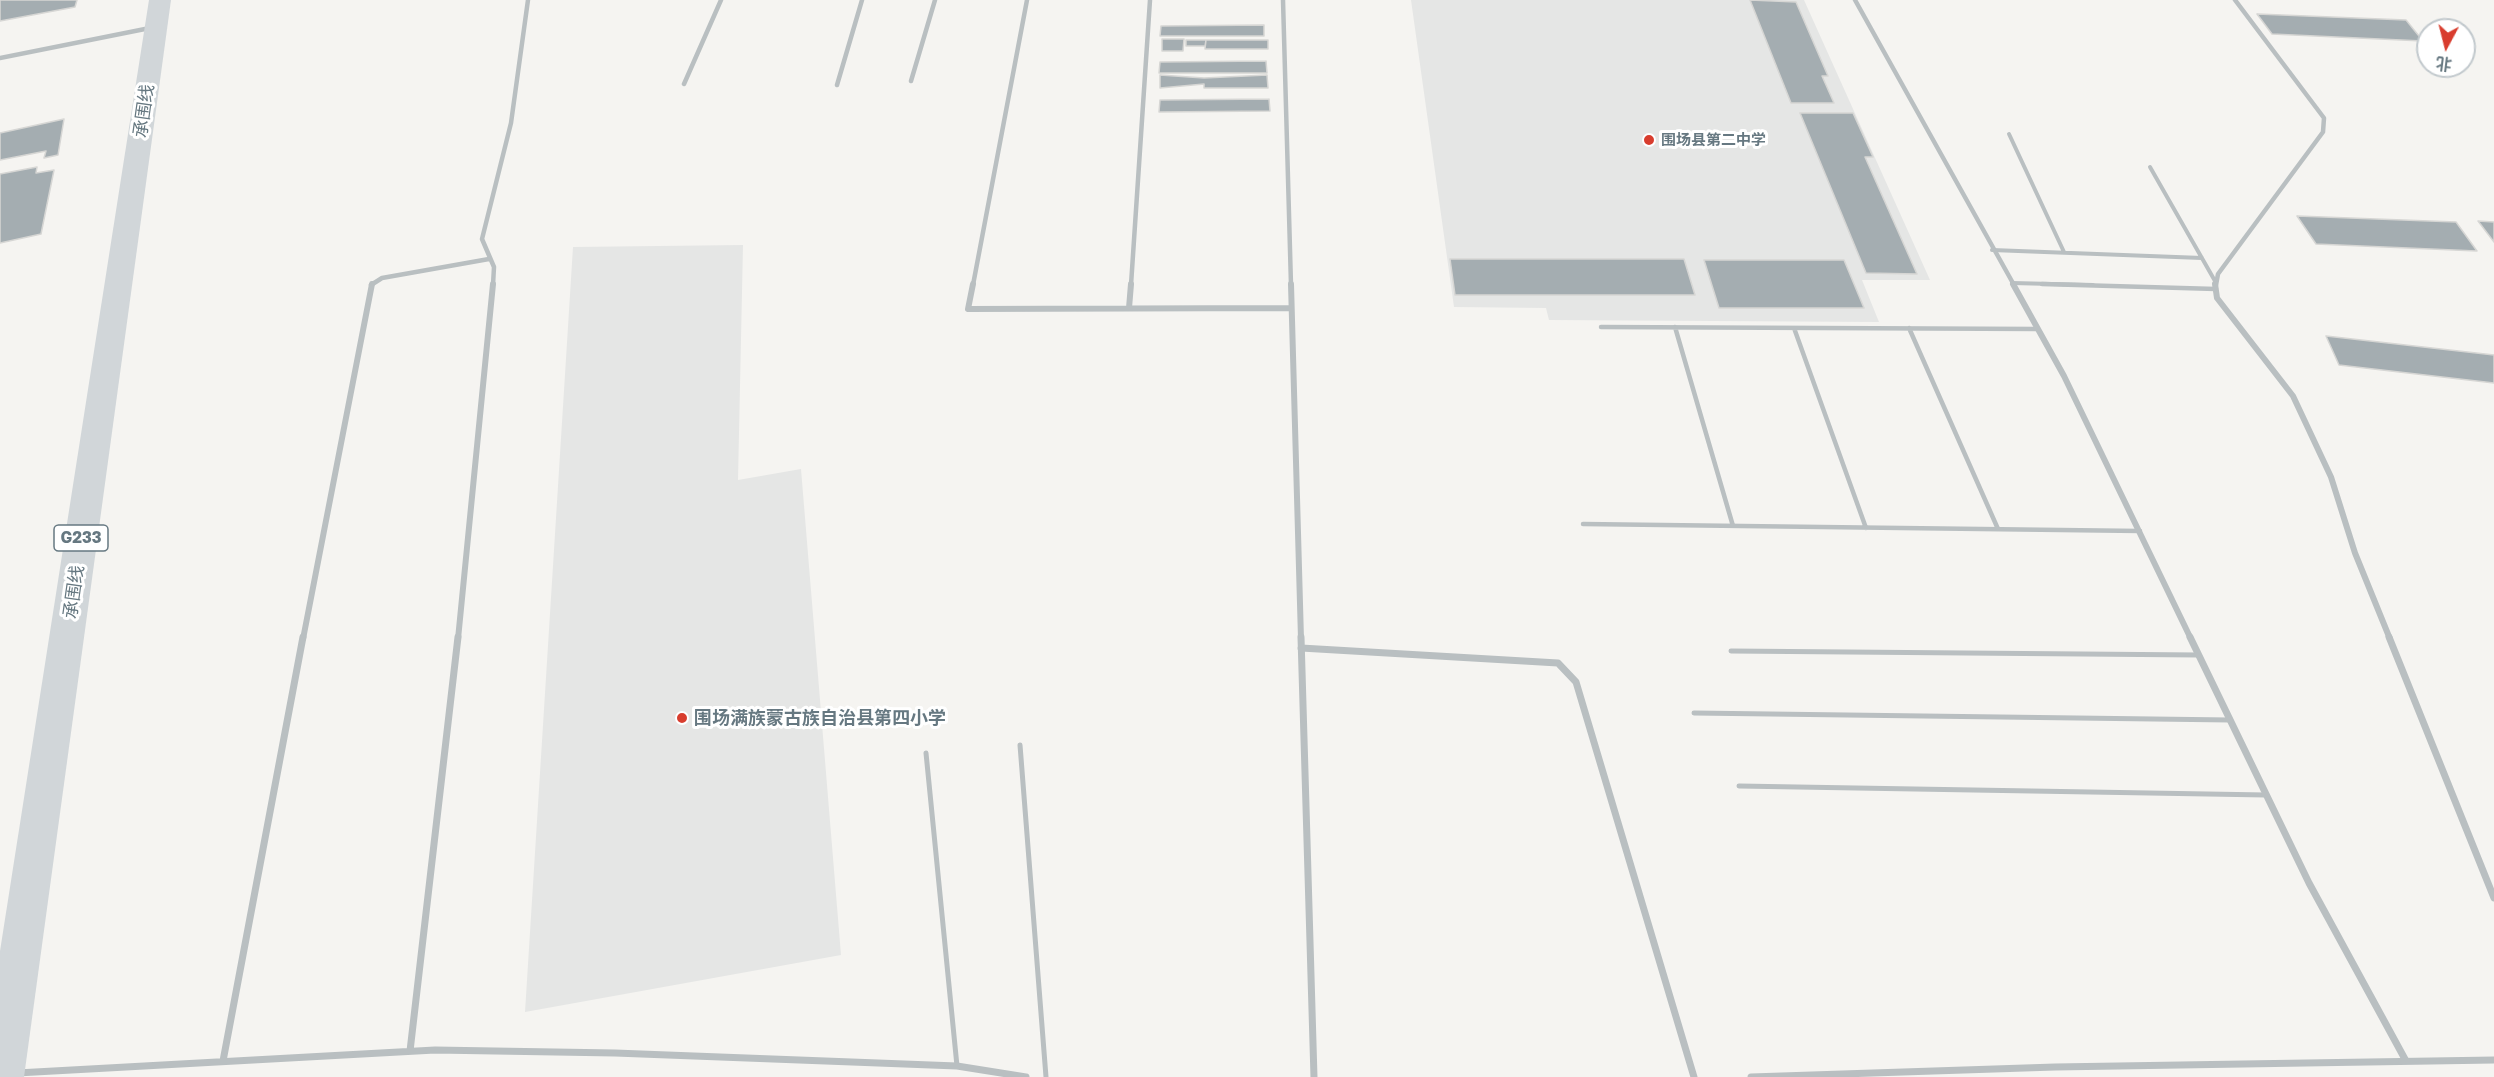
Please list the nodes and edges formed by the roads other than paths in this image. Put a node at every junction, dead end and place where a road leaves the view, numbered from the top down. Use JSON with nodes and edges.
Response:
{"nodes":[{"id":1,"x":528,"y":0,"type":"edge"},
{"id":2,"x":721,"y":0,"type":"edge"},
{"id":3,"x":862,"y":0,"type":"edge"},
{"id":4,"x":935,"y":0,"type":"edge"},
{"id":5,"x":1027,"y":0,"type":"edge"},
{"id":6,"x":1150,"y":0,"type":"edge"},
{"id":7,"x":1283,"y":0,"type":"edge"},
{"id":8,"x":1855,"y":0,"type":"edge"},
{"id":9,"x":2235,"y":0,"type":"edge"},
{"id":10,"x":158,"y":14,"type":"edge"},
{"id":11,"x":0,"y":58,"type":"edge"},
{"id":12,"x":911,"y":81,"type":"dead end"},
{"id":13,"x":684,"y":84,"type":"dead end"},
{"id":14,"x":837,"y":85,"type":"dead end"},
{"id":15,"x":2009,"y":134,"type":"dead end"},
{"id":16,"x":2150,"y":167,"type":"dead end"},
{"id":17,"x":1992,"y":250,"type":"junction"},
{"id":18,"x":2064,"y":252,"type":"junction"},
{"id":19,"x":2202,"y":258,"type":"junction"},
{"id":20,"x":489,"y":259,"type":"junction"},
{"id":21,"x":2215,"y":281,"type":"junction"},
{"id":22,"x":2011,"y":283,"type":"junction"},
{"id":23,"x":2216,"y":289,"type":"junction"},
{"id":24,"x":1129,"y":308,"type":"junction"},
{"id":25,"x":1290,"y":308,"type":"junction"},
{"id":26,"x":1601,"y":327,"type":"dead end"},
{"id":27,"x":1675,"y":327,"type":"junction"},
{"id":28,"x":1794,"y":328,"type":"junction"},
{"id":29,"x":1909,"y":328,"type":"junction"},
{"id":30,"x":2037,"y":329,"type":"junction"},
{"id":31,"x":1583,"y":524,"type":"dead end"},
{"id":32,"x":1733,"y":526,"type":"junction"},
{"id":33,"x":1866,"y":528,"type":"junction"},
{"id":34,"x":1998,"y":529,"type":"junction"},
{"id":35,"x":2140,"y":531,"type":"junction"},
{"id":36,"x":1301,"y":648,"type":"junction"},
{"id":37,"x":1731,"y":651,"type":"dead end"},
{"id":38,"x":2199,"y":655,"type":"junction"},
{"id":39,"x":1694,"y":713,"type":"dead end"},
{"id":40,"x":2230,"y":720,"type":"junction"},
{"id":41,"x":1020,"y":745,"type":"dead end"},
{"id":42,"x":926,"y":753,"type":"dead end"},
{"id":43,"x":1739,"y":786,"type":"dead end"},
{"id":44,"x":2266,"y":795,"type":"junction"},
{"id":45,"x":2494,"y":897,"type":"edge"},
{"id":46,"x":410,"y":1051,"type":"junction"},
{"id":47,"x":2494,"y":1060,"type":"edge"},
{"id":48,"x":223,"y":1061,"type":"junction"},
{"id":49,"x":2406,"y":1061,"type":"junction"},
{"id":50,"x":957,"y":1066,"type":"junction"},
{"id":51,"x":3,"y":1075,"type":"edge"},
{"id":52,"x":1026,"y":1077,"type":"edge"},
{"id":53,"x":1046,"y":1077,"type":"edge"},
{"id":54,"x":1314,"y":1077,"type":"edge"},
{"id":55,"x":1694,"y":1077,"type":"edge"},
{"id":56,"x":1751,"y":1077,"type":"edge"}],
"edges":[{"from":1,"to":20,"type":"street"},
{"from":2,"to":13,"type":"street"},
{"from":3,"to":14,"type":"street"},
{"from":4,"to":12,"type":"street"},
{"from":5,"to":24,"type":"street"},
{"from":6,"to":24,"type":"street"},
{"from":7,"to":25,"type":"street"},
{"from":8,"to":17,"type":"street"},
{"from":9,"to":21,"type":"street"},
{"from":10,"to":11,"type":"street"},
{"from":10,"to":51,"type":"highway","name":"承围线","number":"G233"},
{"from":15,"to":18,"type":"lane"},
{"from":16,"to":19,"type":"lane"},
{"from":17,"to":18,"type":"lane"},
{"from":17,"to":22,"type":"street"},
{"from":18,"to":19,"type":"lane"},
{"from":19,"to":21,"type":"lane"},
{"from":20,"to":46,"type":"street"},
{"from":20,"to":48,"type":"street"},
{"from":21,"to":23,"type":"street"},
{"from":22,"to":23,"type":"lane"},
{"from":22,"to":30,"type":"street"},
{"from":23,"to":45,"type":"street"},
{"from":24,"to":25,"type":"street"},
{"from":25,"to":36,"type":"street"},
{"from":26,"to":27,"type":"lane"},
{"from":27,"to":28,"type":"lane"},
{"from":27,"to":32,"type":"lane"},
{"from":28,"to":29,"type":"lane"},
{"from":28,"to":33,"type":"lane"},
{"from":29,"to":30,"type":"lane"},
{"from":29,"to":34,"type":"lane"},
{"from":30,"to":35,"type":"street"},
{"from":31,"to":32,"type":"lane"},
{"from":32,"to":33,"type":"lane"},
{"from":33,"to":34,"type":"lane"},
{"from":34,"to":35,"type":"lane"},
{"from":35,"to":38,"type":"street"},
{"from":36,"to":54,"type":"street"},
{"from":36,"to":55,"type":"street"},
{"from":37,"to":38,"type":"lane"},
{"from":38,"to":40,"type":"street"},
{"from":39,"to":40,"type":"lane"},
{"from":40,"to":44,"type":"street"},
{"from":41,"to":53,"type":"lane"},
{"from":42,"to":50,"type":"lane"},
{"from":43,"to":44,"type":"lane"},
{"from":44,"to":49,"type":"street"},
{"from":46,"to":48,"type":"street"},
{"from":46,"to":50,"type":"street"},
{"from":47,"to":49,"type":"street"},
{"from":48,"to":51,"type":"street"},
{"from":49,"to":56,"type":"street"},
{"from":50,"to":52,"type":"street"}]}
